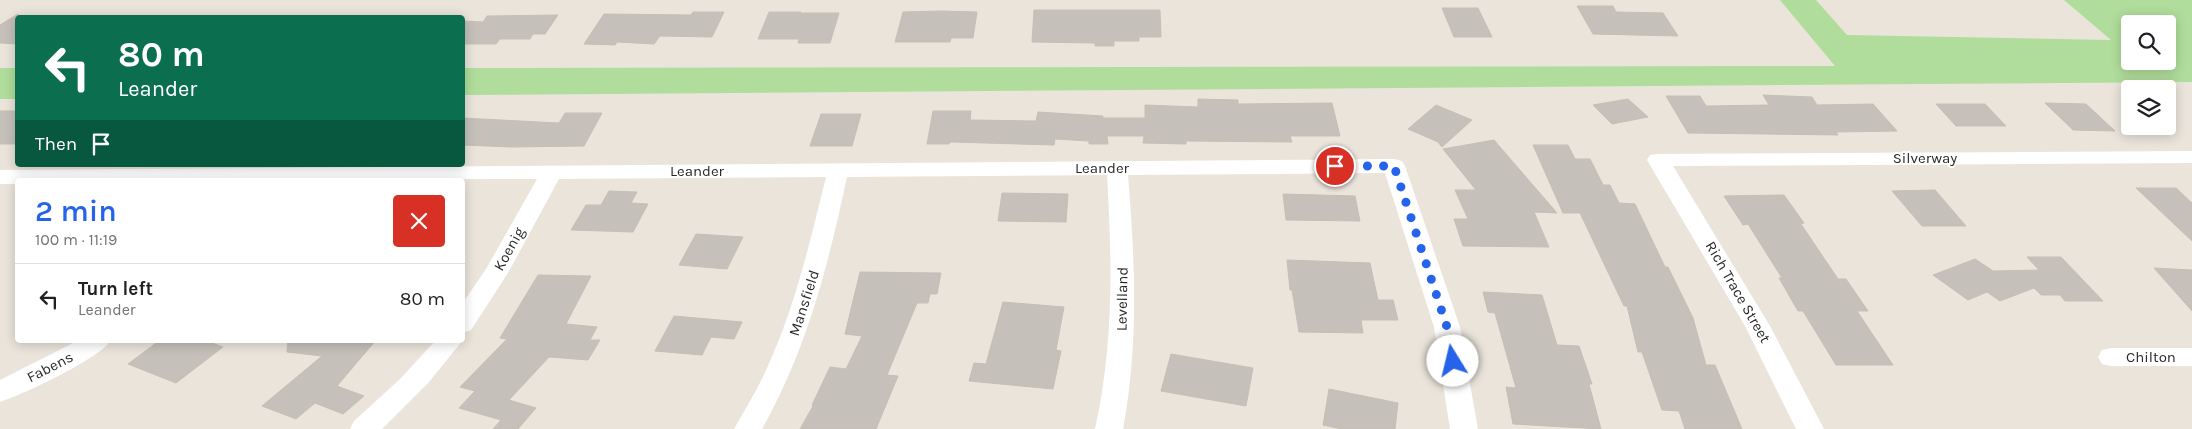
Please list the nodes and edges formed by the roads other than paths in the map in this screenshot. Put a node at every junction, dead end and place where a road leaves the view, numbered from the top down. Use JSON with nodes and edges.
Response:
{"nodes":[{"id":1,"x":2192,"y":157,"type":"edge"},
{"id":2,"x":1658,"y":160,"type":"joint"},
{"id":3,"x":1117,"y":168,"type":"junction"},
{"id":4,"x":838,"y":170,"type":"junction"},
{"id":5,"x":552,"y":172,"type":"junction"},
{"id":6,"x":0,"y":177,"type":"edge"},
{"id":7,"x":259,"y":177,"type":"edge"},
{"id":8,"x":465,"y":320,"type":"edge"},
{"id":9,"x":94,"y":343,"type":"edge"},
{"id":10,"x":447,"y":343,"type":"edge"},
{"id":11,"x":2111,"y":357,"type":"dead end"},
{"id":12,"x":2192,"y":357,"type":"edge"},
{"id":13,"x":0,"y":392,"type":"edge"},
{"id":14,"x":364,"y":429,"type":"edge"},
{"id":15,"x":748,"y":429,"type":"edge"},
{"id":16,"x":1108,"y":429,"type":"edge"},
{"id":17,"x":1464,"y":429,"type":"edge"},
{"id":18,"x":1810,"y":429,"type":"edge"}],
"edges":[{"from":1,"to":2,"type":"street","name":"Silverway"},
{"from":2,"to":18,"type":"street","name":"Rich Trace Street"},
{"from":3,"to":4,"type":"street","name":"Leander"},
{"from":3,"to":16,"type":"street","name":"Levelland"},
{"from":3,"to":17,"type":"street","name":"Leander"},
{"from":4,"to":5,"type":"street","name":"Leander"},
{"from":4,"to":15,"type":"street","name":"Mansfield"},
{"from":5,"to":7,"type":"street","name":"Leander"},
{"from":5,"to":8,"type":"street","name":"Koenig"},
{"from":6,"to":7,"type":"street","name":"Leander"},
{"from":9,"to":13,"type":"street","name":"Fabens"},
{"from":10,"to":14,"type":"street"},
{"from":11,"to":12,"type":"street","name":"Chilton"}]}
